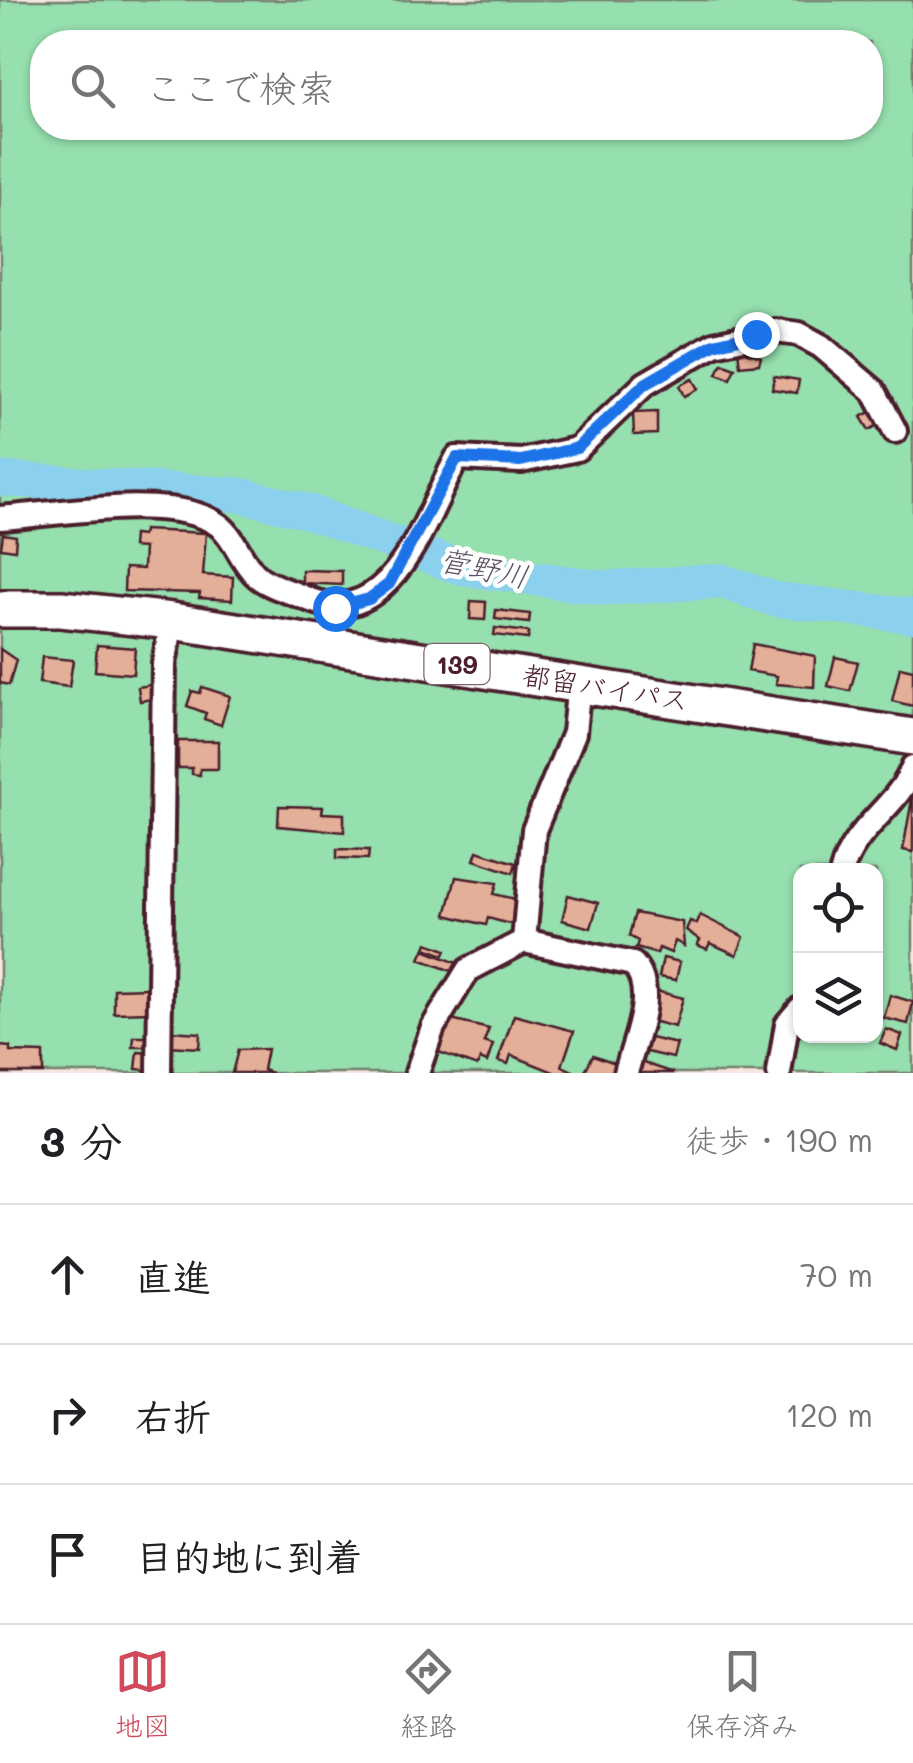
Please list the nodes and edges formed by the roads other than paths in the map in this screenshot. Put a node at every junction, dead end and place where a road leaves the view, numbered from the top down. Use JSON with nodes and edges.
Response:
{"nodes":[{"id":1,"x":895,"y":430,"type":"dead end"},
{"id":2,"x":0,"y":518,"type":"edge"},
{"id":3,"x":0,"y":609,"type":"edge"},
{"id":4,"x":172,"y":621,"type":"junction"},
{"id":5,"x":579,"y":682,"type":"junction"},
{"id":6,"x":913,"y":737,"type":"edge"},
{"id":7,"x":913,"y":767,"type":"edge"},
{"id":8,"x":845,"y":863,"type":"edge"},
{"id":9,"x":524,"y":941,"type":"junction"},
{"id":10,"x":793,"y":1017,"type":"edge"},
{"id":11,"x":160,"y":1073,"type":"edge"},
{"id":12,"x":417,"y":1073,"type":"edge"},
{"id":13,"x":626,"y":1073,"type":"edge"},
{"id":14,"x":779,"y":1073,"type":"edge"}],
"edges":[{"from":1,"to":2,"type":"street"},
{"from":3,"to":4,"type":"highway","name":"都留バイパス","number":"139"},
{"from":4,"to":5,"type":"highway","name":"都留バイパス","number":"139"},
{"from":4,"to":11,"type":"street"},
{"from":5,"to":6,"type":"highway","name":"都留バイパス","number":"139"},
{"from":5,"to":9,"type":"street"},
{"from":7,"to":8,"type":"street"},
{"from":9,"to":12,"type":"street"},
{"from":9,"to":13,"type":"street"},
{"from":10,"to":14,"type":"street"}]}
